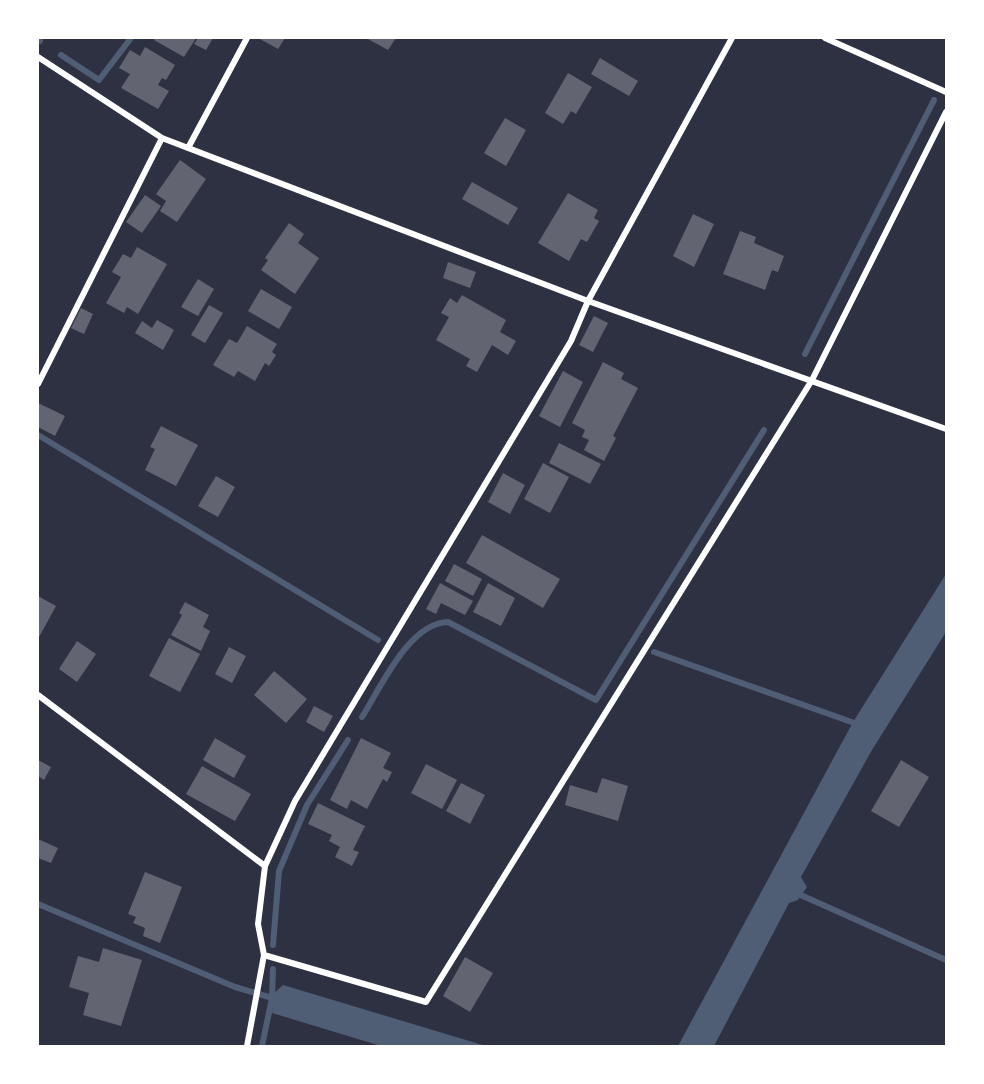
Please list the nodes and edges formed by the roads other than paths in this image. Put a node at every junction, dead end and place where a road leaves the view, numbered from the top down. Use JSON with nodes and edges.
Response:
{"nodes":[{"id":1,"x":246,"y":38,"type":"edge"},
{"id":2,"x":732,"y":38,"type":"edge"},
{"id":3,"x":825,"y":38,"type":"edge"},
{"id":4,"x":38,"y":57,"type":"edge"},
{"id":5,"x":946,"y":92,"type":"edge"},
{"id":6,"x":946,"y":112,"type":"edge"},
{"id":7,"x":162,"y":138,"type":"junction"},
{"id":8,"x":188,"y":148,"type":"junction"},
{"id":9,"x":588,"y":301,"type":"junction"},
{"id":10,"x":812,"y":380,"type":"junction"},
{"id":11,"x":38,"y":384,"type":"edge"},
{"id":12,"x":946,"y":429,"type":"edge"},
{"id":13,"x":38,"y":695,"type":"edge"},
{"id":14,"x":265,"y":866,"type":"junction"},
{"id":15,"x":264,"y":955,"type":"junction"},
{"id":16,"x":247,"y":1047,"type":"edge"}],
"edges":[{"from":1,"to":8,"type":"street"},
{"from":2,"to":9,"type":"street"},
{"from":3,"to":5,"type":"street"},
{"from":4,"to":7,"type":"street"},
{"from":6,"to":10,"type":"street"},
{"from":7,"to":8,"type":"street"},
{"from":7,"to":11,"type":"street"},
{"from":8,"to":9,"type":"street"},
{"from":9,"to":10,"type":"street"},
{"from":9,"to":14,"type":"street"},
{"from":10,"to":12,"type":"street"},
{"from":10,"to":15,"type":"street"},
{"from":13,"to":14,"type":"street"},
{"from":14,"to":15,"type":"street"},
{"from":15,"to":16,"type":"street"}]}
